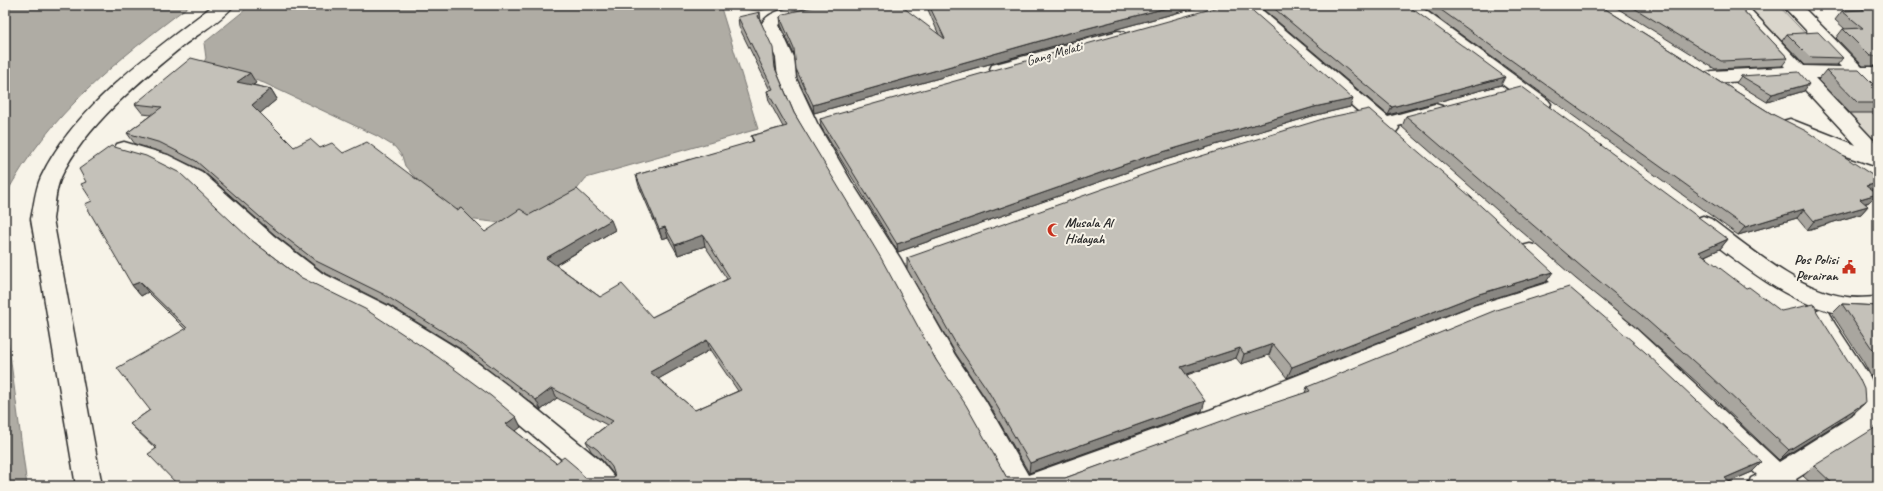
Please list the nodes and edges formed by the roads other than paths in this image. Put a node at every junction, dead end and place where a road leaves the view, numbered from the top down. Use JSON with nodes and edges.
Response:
{"nodes":[{"id":1,"x":225,"y":5,"type":"edge"},
{"id":2,"x":826,"y":5,"type":"edge"},
{"id":3,"x":1407,"y":5,"type":"edge"},
{"id":4,"x":1737,"y":5,"type":"edge"},
{"id":5,"x":1791,"y":5,"type":"edge"},
{"id":6,"x":1235,"y":6,"type":"edge"},
{"id":7,"x":1136,"y":31,"type":"edge"},
{"id":8,"x":1695,"y":66,"type":"edge"},
{"id":9,"x":1801,"y":72,"type":"junction"},
{"id":10,"x":1859,"y":73,"type":"junction"},
{"id":11,"x":1878,"y":73,"type":"edge"},
{"id":12,"x":982,"y":74,"type":"edge"},
{"id":13,"x":1712,"y":77,"type":"junction"},
{"id":14,"x":1519,"y":88,"type":"junction"},
{"id":15,"x":1737,"y":93,"type":"edge"},
{"id":16,"x":1497,"y":94,"type":"edge"},
{"id":17,"x":1878,"y":94,"type":"edge"},
{"id":18,"x":1452,"y":106,"type":"edge"},
{"id":19,"x":1347,"y":116,"type":"edge"},
{"id":20,"x":1557,"y":116,"type":"edge"},
{"id":21,"x":1376,"y":118,"type":"junction"},
{"id":22,"x":1774,"y":118,"type":"edge"},
{"id":23,"x":1403,"y":140,"type":"edge"},
{"id":24,"x":124,"y":149,"type":"edge"},
{"id":25,"x":1878,"y":158,"type":"edge"},
{"id":26,"x":1689,"y":213,"type":"edge"},
{"id":27,"x":1515,"y":238,"type":"edge"},
{"id":28,"x":1567,"y":286,"type":"junction"},
{"id":29,"x":1826,"y":301,"type":"junction"},
{"id":30,"x":1878,"y":306,"type":"edge"},
{"id":31,"x":1774,"y":483,"type":"edge"},
{"id":32,"x":89,"y":486,"type":"edge"},
{"id":33,"x":605,"y":486,"type":"edge"},
{"id":34,"x":1020,"y":486,"type":"edge"},
{"id":35,"x":1030,"y":486,"type":"edge"}],
"edges":[{"from":1,"to":32,"type":"street"},
{"from":2,"to":34,"type":"street"},
{"from":3,"to":14,"type":"street"},
{"from":4,"to":9,"type":"street"},
{"from":5,"to":10,"type":"street"},
{"from":6,"to":21,"type":"street"},
{"from":7,"to":12,"type":"street","name":"Gang Melati"},
{"from":8,"to":13,"type":"street"},
{"from":9,"to":10,"type":"street"},
{"from":9,"to":13,"type":"street"},
{"from":9,"to":25,"type":"street"},
{"from":10,"to":11,"type":"street"},
{"from":10,"to":17,"type":"street"},
{"from":13,"to":15,"type":"street"},
{"from":14,"to":16,"type":"street"},
{"from":14,"to":20,"type":"street"},
{"from":18,"to":21,"type":"street"},
{"from":19,"to":21,"type":"street"},
{"from":21,"to":23,"type":"street"},
{"from":22,"to":25,"type":"street"},
{"from":24,"to":33,"type":"street"},
{"from":26,"to":29,"type":"street"},
{"from":27,"to":28,"type":"street"},
{"from":28,"to":31,"type":"street"},
{"from":28,"to":35,"type":"street"},
{"from":29,"to":30,"type":"street"},
{"from":29,"to":31,"type":"street"}]}
